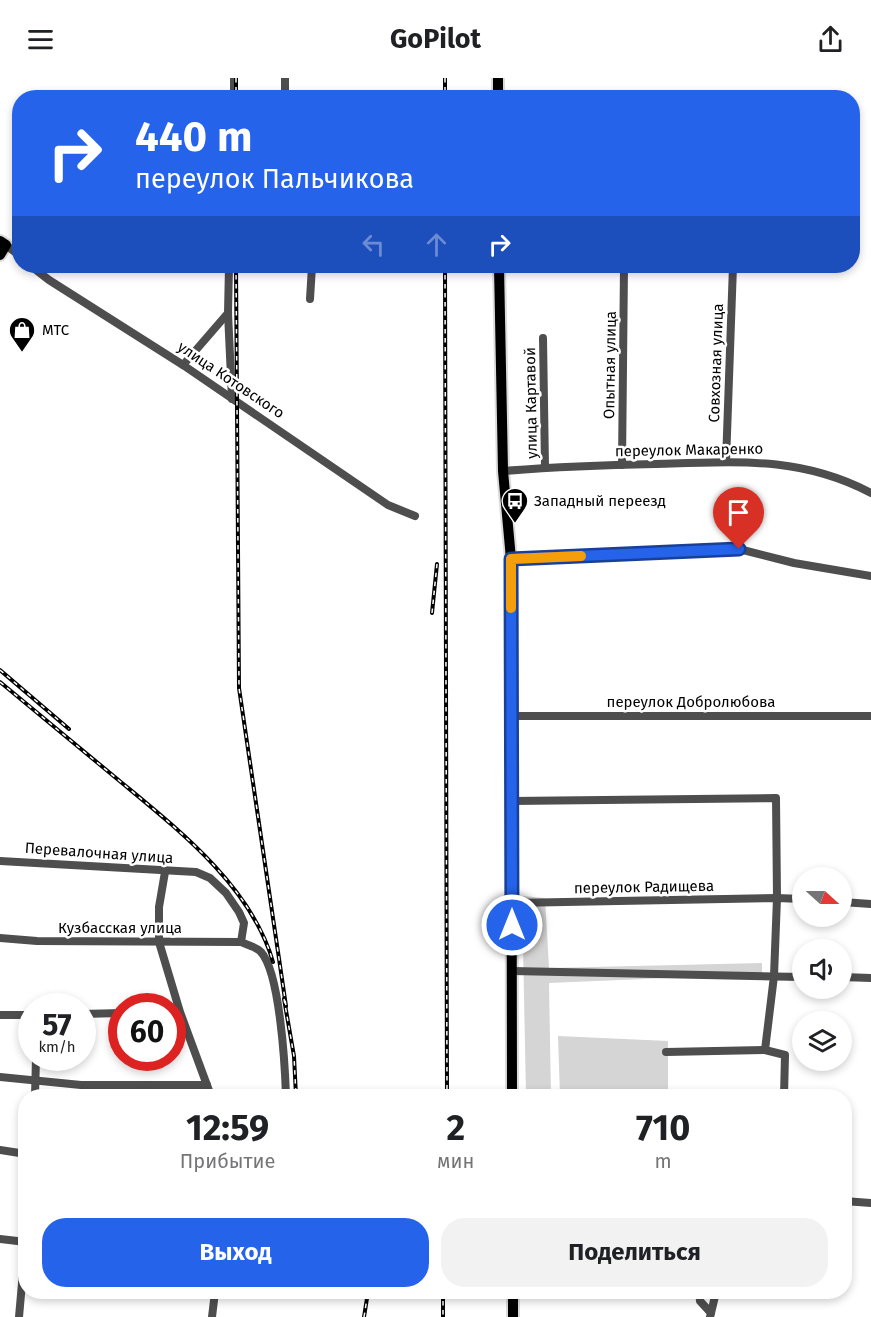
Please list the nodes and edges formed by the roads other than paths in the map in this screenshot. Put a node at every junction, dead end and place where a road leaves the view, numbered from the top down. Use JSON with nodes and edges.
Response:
{"nodes":[{"id":1,"x":41,"y":273,"type":"edge"},
{"id":2,"x":229,"y":273,"type":"edge"},
{"id":3,"x":312,"y":273,"type":"edge"},
{"id":4,"x":499,"y":273,"type":"edge"},
{"id":5,"x":624,"y":273,"type":"edge"},
{"id":6,"x":733,"y":273,"type":"edge"},
{"id":7,"x":310,"y":299,"type":"dead end"},
{"id":8,"x":228,"y":314,"type":"junction"},
{"id":9,"x":543,"y":338,"type":"dead end"},
{"id":10,"x":183,"y":365,"type":"junction"},
{"id":11,"x":232,"y":399,"type":"junction"},
{"id":12,"x":726,"y":462,"type":"junction"},
{"id":13,"x":622,"y":465,"type":"junction"},
{"id":14,"x":545,"y":467,"type":"junction"},
{"id":15,"x":503,"y":471,"type":"junction"},
{"id":16,"x":871,"y":493,"type":"edge"},
{"id":17,"x":415,"y":516,"type":"dead end"},
{"id":18,"x":511,"y":559,"type":"junction"},
{"id":19,"x":871,"y":576,"type":"edge"},
{"id":20,"x":511,"y":716,"type":"junction"},
{"id":21,"x":871,"y":716,"type":"edge"},
{"id":22,"x":511,"y":801,"type":"junction"},
{"id":23,"x":0,"y":861,"type":"edge"},
{"id":24,"x":165,"y":872,"type":"junction"},
{"id":25,"x":777,"y":898,"type":"junction"},
{"id":26,"x":792,"y":899,"type":"edge"},
{"id":27,"x":512,"y":903,"type":"junction"},
{"id":28,"x":852,"y":903,"type":"edge"},
{"id":29,"x":871,"y":904,"type":"edge"},
{"id":30,"x":0,"y":938,"type":"edge"},
{"id":31,"x":159,"y":942,"type":"junction"},
{"id":32,"x":241,"y":942,"type":"junction"},
{"id":33,"x":512,"y":971,"type":"junction"},
{"id":34,"x":774,"y":976,"type":"junction"},
{"id":35,"x":792,"y":977,"type":"edge"},
{"id":36,"x":852,"y":977,"type":"edge"},
{"id":37,"x":871,"y":978,"type":"edge"},
{"id":38,"x":171,"y":993,"type":"edge"},
{"id":39,"x":0,"y":1015,"type":"edge"},
{"id":40,"x":18,"y":1015,"type":"edge"},
{"id":41,"x":186,"y":1036,"type":"edge"},
{"id":42,"x":765,"y":1050,"type":"junction"},
{"id":43,"x":666,"y":1052,"type":"dead end"},
{"id":44,"x":35,"y":1071,"type":"edge"},
{"id":45,"x":0,"y":1077,"type":"edge"},
{"id":46,"x":35,"y":1081,"type":"junction"},
{"id":47,"x":207,"y":1085,"type":"junction"},
{"id":48,"x":35,"y":1089,"type":"edge"},
{"id":49,"x":208,"y":1089,"type":"edge"},
{"id":50,"x":286,"y":1089,"type":"edge"},
{"id":51,"x":512,"y":1089,"type":"edge"},
{"id":52,"x":784,"y":1089,"type":"edge"},
{"id":53,"x":0,"y":1150,"type":"edge"},
{"id":54,"x":18,"y":1153,"type":"edge"},
{"id":55,"x":852,"y":1202,"type":"edge"},
{"id":56,"x":871,"y":1203,"type":"edge"},
{"id":57,"x":0,"y":1239,"type":"edge"},
{"id":58,"x":18,"y":1241,"type":"edge"},
{"id":59,"x":21,"y":1299,"type":"edge"},
{"id":60,"x":214,"y":1299,"type":"edge"},
{"id":61,"x":513,"y":1299,"type":"edge"},
{"id":62,"x":700,"y":1299,"type":"edge"},
{"id":63,"x":714,"y":1299,"type":"edge"},
{"id":64,"x":711,"y":1315,"type":"edge"},
{"id":65,"x":20,"y":1317,"type":"edge"},
{"id":66,"x":212,"y":1317,"type":"edge"},
{"id":67,"x":513,"y":1317,"type":"edge"}],
"edges":[{"from":1,"to":10,"type":"street","name":"улица Котовского"},
{"from":2,"to":8,"type":"street"},
{"from":3,"to":7,"type":"street"},
{"from":4,"to":15,"type":"main road"},
{"from":5,"to":13,"type":"street","name":"Опытная улица"},
{"from":6,"to":12,"type":"street","name":"Совхозная улица"},
{"from":8,"to":10,"type":"street"},
{"from":8,"to":11,"type":"street"},
{"from":9,"to":14,"type":"street","name":"улица Картавой"},
{"from":10,"to":11,"type":"street","name":"улица Котовского"},
{"from":11,"to":17,"type":"street","name":"улица Котовского"},
{"from":12,"to":13,"type":"street","name":"переулок Макаренко"},
{"from":12,"to":16,"type":"street","name":"переулок Макаренко"},
{"from":13,"to":14,"type":"street","name":"переулок Макаренко"},
{"from":14,"to":15,"type":"street","name":"переулок Макаренко"},
{"from":15,"to":18,"type":"main road"},
{"from":18,"to":19,"type":"street"},
{"from":18,"to":20,"type":"main road"},
{"from":20,"to":21,"type":"street","name":"переулок Добролюбова"},
{"from":20,"to":22,"type":"main road"},
{"from":22,"to":25,"type":"street"},
{"from":22,"to":27,"type":"main road"},
{"from":23,"to":24,"type":"street","name":"Перевалочная улица"},
{"from":24,"to":31,"type":"street"},
{"from":24,"to":32,"type":"street","name":"Перевалочная улица"},
{"from":25,"to":26,"type":"street","name":"переулок Радищева"},
{"from":25,"to":27,"type":"street","name":"переулок Радищева"},
{"from":25,"to":34,"type":"street"},
{"from":27,"to":33,"type":"main road"},
{"from":28,"to":29,"type":"street"},
{"from":30,"to":31,"type":"street","name":"Кузбасская улица"},
{"from":31,"to":32,"type":"street","name":"Кузбасская улица"},
{"from":31,"to":38,"type":"street"},
{"from":32,"to":50,"type":"street"},
{"from":33,"to":34,"type":"street"},
{"from":33,"to":51,"type":"main road"},
{"from":34,"to":35,"type":"street"},
{"from":34,"to":42,"type":"street"},
{"from":36,"to":37,"type":"street"},
{"from":39,"to":40,"type":"street"},
{"from":41,"to":47,"type":"street"},
{"from":42,"to":43,"type":"street"},
{"from":42,"to":52,"type":"street"},
{"from":44,"to":46,"type":"street"},
{"from":45,"to":46,"type":"street"},
{"from":46,"to":47,"type":"street"},
{"from":46,"to":48,"type":"street"},
{"from":47,"to":49,"type":"street"},
{"from":53,"to":54,"type":"street"},
{"from":55,"to":56,"type":"street"},
{"from":57,"to":58,"type":"street"},
{"from":59,"to":65,"type":"street"},
{"from":60,"to":66,"type":"street"},
{"from":61,"to":67,"type":"main road"},
{"from":62,"to":64,"type":"street"},
{"from":63,"to":64,"type":"street"}]}
